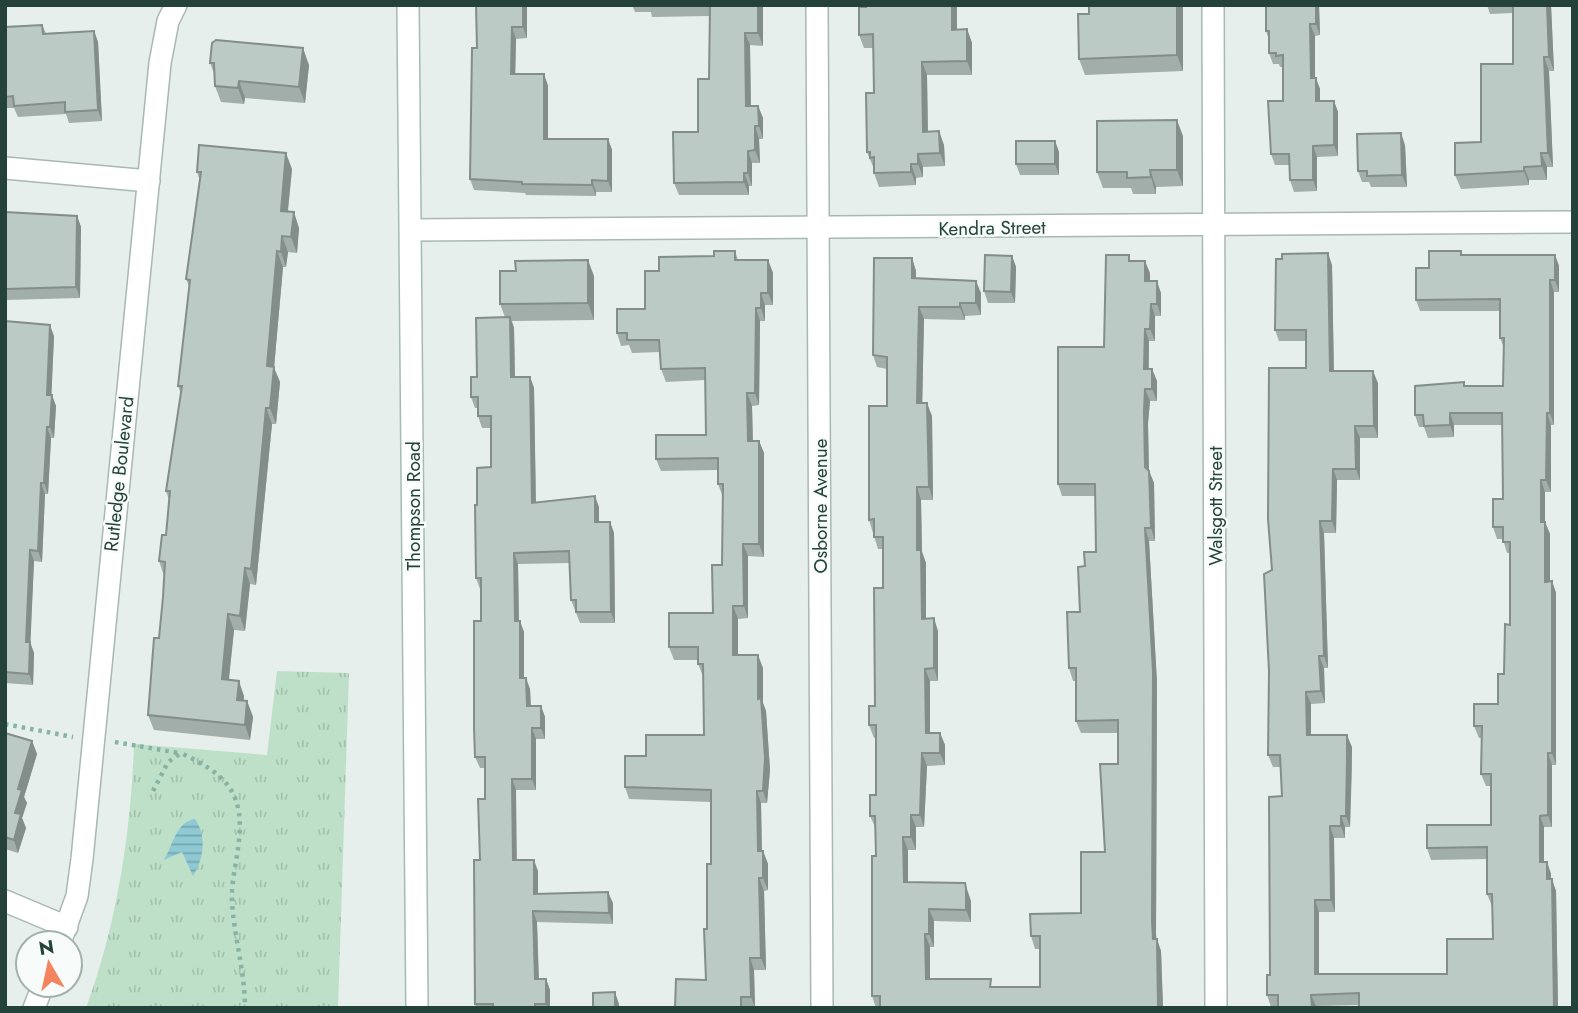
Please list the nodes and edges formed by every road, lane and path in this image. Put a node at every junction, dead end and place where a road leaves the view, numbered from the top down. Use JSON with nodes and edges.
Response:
{"nodes":[{"id":1,"x":176,"y":5,"type":"edge"},
{"id":2,"x":408,"y":5,"type":"edge"},
{"id":3,"x":817,"y":5,"type":"edge"},
{"id":4,"x":1213,"y":5,"type":"edge"},
{"id":5,"x":5,"y":168,"type":"edge"},
{"id":6,"x":149,"y":181,"type":"junction"},
{"id":7,"x":1573,"y":222,"type":"edge"},
{"id":8,"x":1213,"y":226,"type":"junction"},
{"id":9,"x":819,"y":229,"type":"junction"},
{"id":10,"x":411,"y":230,"type":"junction"},
{"id":11,"x":5,"y":724,"type":"edge"},
{"id":12,"x":79,"y":738,"type":"dead end"},
{"id":13,"x":108,"y":741,"type":"dead end"},
{"id":14,"x":181,"y":753,"type":"junction"},
{"id":15,"x":153,"y":791,"type":"dead end"},
{"id":16,"x":5,"y":901,"type":"edge"},
{"id":17,"x":54,"y":929,"type":"edge"},
{"id":18,"x":66,"y":929,"type":"edge"},
{"id":19,"x":245,"y":1008,"type":"edge"},
{"id":20,"x":417,"y":1008,"type":"edge"},
{"id":21,"x":822,"y":1008,"type":"edge"},
{"id":22,"x":1216,"y":1008,"type":"edge"}],
"edges":[{"from":1,"to":6,"type":"street","name":"Rutledge Boulevard"},
{"from":2,"to":10,"type":"street","name":"Thompson Road"},
{"from":3,"to":9,"type":"street","name":"Osborne Avenue"},
{"from":4,"to":8,"type":"street","name":"Walsgott Street"},
{"from":5,"to":6,"type":"street"},
{"from":6,"to":18,"type":"street","name":"Rutledge Boulevard"},
{"from":7,"to":8,"type":"street","name":"Kendra Street"},
{"from":8,"to":9,"type":"street","name":"Kendra Street"},
{"from":8,"to":22,"type":"street","name":"Walsgott Street"},
{"from":9,"to":10,"type":"street","name":"Kendra Street"},
{"from":9,"to":21,"type":"street","name":"Osborne Avenue"},
{"from":10,"to":20,"type":"street","name":"Thompson Road"},
{"from":11,"to":12,"type":"path"},
{"from":13,"to":14,"type":"path"},
{"from":14,"to":15,"type":"path"},
{"from":14,"to":19,"type":"path"},
{"from":16,"to":17,"type":"street"}]}
